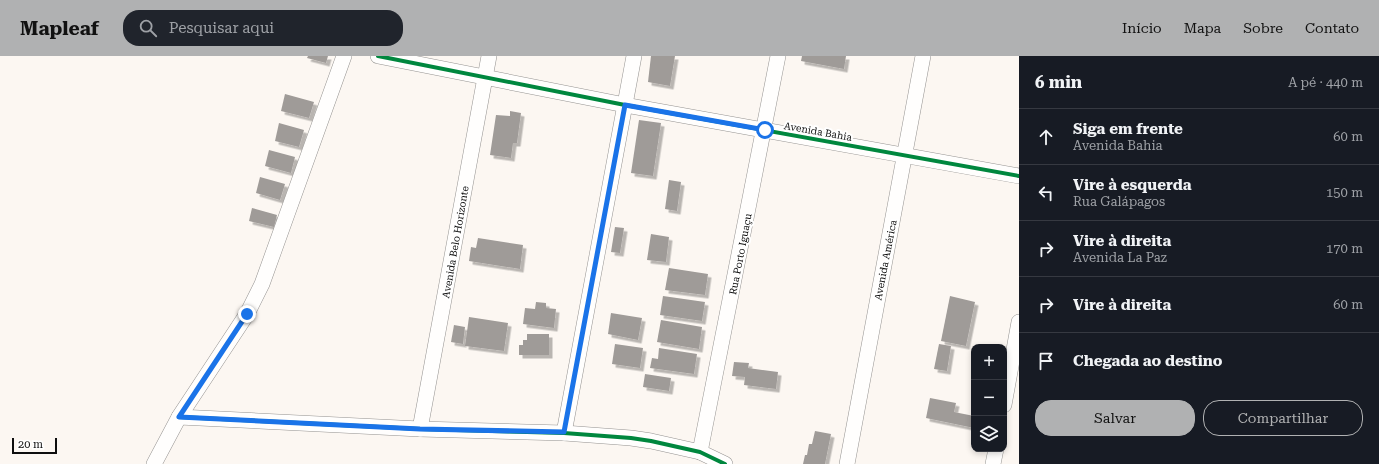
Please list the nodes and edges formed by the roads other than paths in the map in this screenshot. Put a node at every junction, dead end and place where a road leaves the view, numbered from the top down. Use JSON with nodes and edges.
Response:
{"nodes":[{"id":1,"x":344,"y":56,"type":"edge"},
{"id":2,"x":378,"y":56,"type":"edge"},
{"id":3,"x":489,"y":56,"type":"edge"},
{"id":4,"x":634,"y":56,"type":"edge"},
{"id":5,"x":778,"y":56,"type":"edge"},
{"id":6,"x":922,"y":56,"type":"edge"},
{"id":7,"x":485,"y":78,"type":"junction"},
{"id":8,"x":625,"y":105,"type":"junction"},
{"id":9,"x":765,"y":130,"type":"junction"},
{"id":10,"x":905,"y":155,"type":"junction"},
{"id":11,"x":1019,"y":176,"type":"edge"},
{"id":12,"x":1019,"y":322,"type":"edge"},
{"id":13,"x":1007,"y":388,"type":"edge"},
{"id":14,"x":179,"y":417,"type":"junction"},
{"id":15,"x":420,"y":429,"type":"junction"},
{"id":16,"x":564,"y":432,"type":"junction"},
{"id":17,"x":700,"y":452,"type":"junction"},
{"id":18,"x":995,"y":452,"type":"edge"},
{"id":19,"x":154,"y":464,"type":"edge"},
{"id":20,"x":725,"y":464,"type":"edge"},
{"id":21,"x":847,"y":464,"type":"edge"},
{"id":22,"x":993,"y":464,"type":"edge"}],
"edges":[{"from":1,"to":14,"type":"street"},
{"from":2,"to":7,"type":"street","name":"Avenida Bahia"},
{"from":3,"to":7,"type":"street","name":"Avenida Belo Horizonte"},
{"from":4,"to":8,"type":"street"},
{"from":5,"to":9,"type":"street","name":"Rua Porto Iguaçu"},
{"from":6,"to":10,"type":"street","name":"Avenida América"},
{"from":7,"to":8,"type":"street","name":"Avenida Bahia"},
{"from":7,"to":15,"type":"street","name":"Avenida Belo Horizonte"},
{"from":8,"to":9,"type":"street","name":"Avenida Bahia"},
{"from":8,"to":16,"type":"street"},
{"from":9,"to":10,"type":"street","name":"Avenida Bahia"},
{"from":9,"to":17,"type":"street","name":"Rua Porto Iguaçu"},
{"from":10,"to":11,"type":"street","name":"Avenida Bahia"},
{"from":10,"to":21,"type":"street","name":"Avenida América"},
{"from":12,"to":13,"type":"street"},
{"from":14,"to":15,"type":"street"},
{"from":14,"to":19,"type":"street"},
{"from":15,"to":16,"type":"street"},
{"from":16,"to":17,"type":"street"},
{"from":17,"to":20,"type":"street"},
{"from":18,"to":22,"type":"street"}]}
